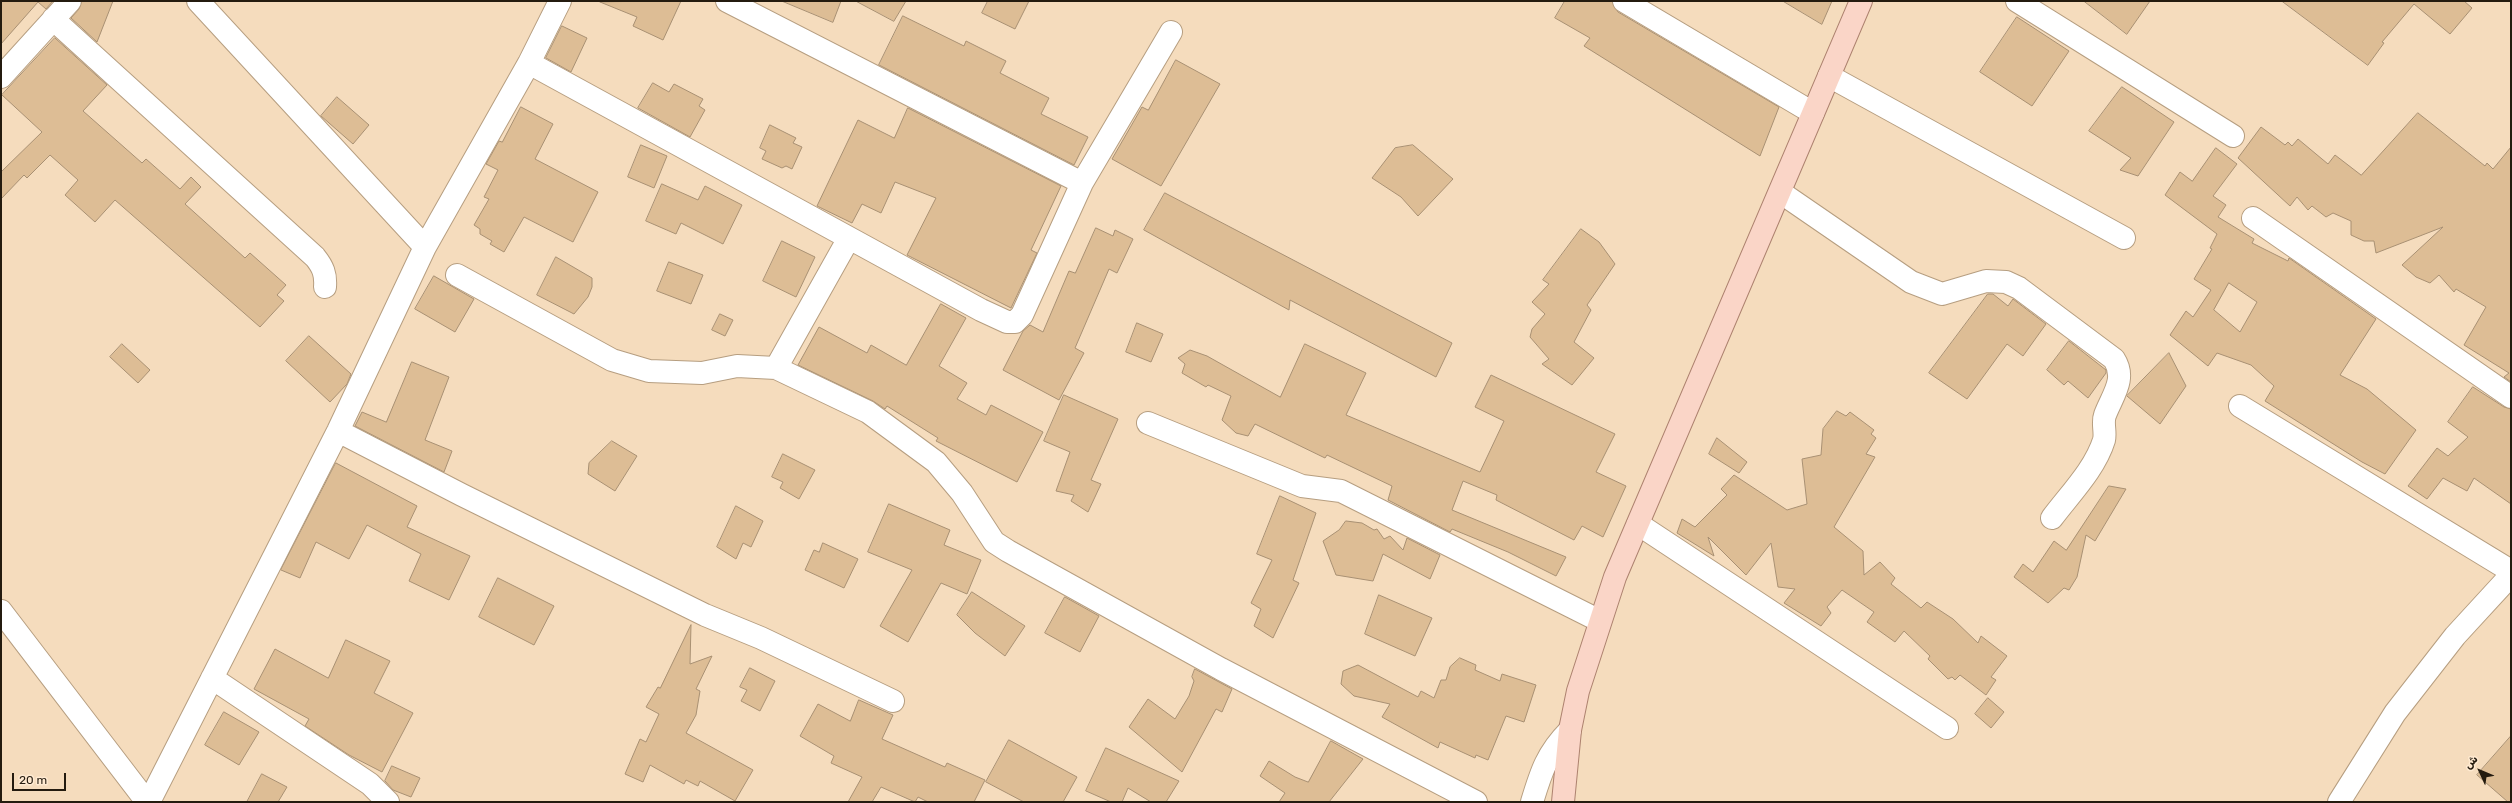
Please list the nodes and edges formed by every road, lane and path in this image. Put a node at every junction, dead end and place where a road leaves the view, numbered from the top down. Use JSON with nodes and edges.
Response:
{"nodes":[{"id":1,"x":70,"y":1,"type":"edge"},
{"id":2,"x":198,"y":1,"type":"edge"},
{"id":3,"x":560,"y":1,"type":"edge"},
{"id":4,"x":728,"y":1,"type":"edge"},
{"id":5,"x":1624,"y":1,"type":"edge"},
{"id":6,"x":1861,"y":1,"type":"edge"},
{"id":7,"x":2017,"y":1,"type":"edge"},
{"id":8,"x":53,"y":19,"type":"junction"},
{"id":9,"x":1171,"y":32,"type":"dead end"},
{"id":10,"x":529,"y":63,"type":"junction"},
{"id":11,"x":3,"y":71,"type":"edge"},
{"id":12,"x":1829,"y":76,"type":"junction"},
{"id":13,"x":1813,"y":113,"type":"junction"},
{"id":14,"x":2233,"y":136,"type":"dead end"},
{"id":15,"x":1082,"y":183,"type":"junction"},
{"id":16,"x":1780,"y":192,"type":"junction"},
{"id":17,"x":2253,"y":218,"type":"dead end"},
{"id":18,"x":849,"y":238,"type":"junction"},
{"id":19,"x":2124,"y":238,"type":"dead end"},
{"id":20,"x":425,"y":247,"type":"junction"},
{"id":21,"x":457,"y":275,"type":"dead end"},
{"id":22,"x":325,"y":287,"type":"dead end"},
{"id":23,"x":776,"y":368,"type":"junction"},
{"id":24,"x":2511,"y":397,"type":"edge"},
{"id":25,"x":2240,"y":406,"type":"dead end"},
{"id":26,"x":1148,"y":423,"type":"dead end"},
{"id":27,"x":338,"y":431,"type":"junction"},
{"id":28,"x":2052,"y":518,"type":"dead end"},
{"id":29,"x":1638,"y":524,"type":"junction"},
{"id":30,"x":2511,"y":571,"type":"edge"},
{"id":31,"x":2511,"y":575,"type":"edge"},
{"id":32,"x":1,"y":611,"type":"edge"},
{"id":33,"x":1600,"y":621,"type":"junction"},
{"id":34,"x":212,"y":678,"type":"junction"},
{"id":35,"x":893,"y":701,"type":"dead end"},
{"id":36,"x":1947,"y":728,"type":"dead end"},
{"id":37,"x":1570,"y":730,"type":"junction"},
{"id":38,"x":148,"y":802,"type":"edge"},
{"id":39,"x":388,"y":802,"type":"edge"},
{"id":40,"x":1476,"y":802,"type":"edge"},
{"id":41,"x":1532,"y":802,"type":"edge"},
{"id":42,"x":1563,"y":802,"type":"edge"},
{"id":43,"x":2339,"y":802,"type":"edge"}],
"edges":[{"from":1,"to":8,"type":"street"},
{"from":2,"to":20,"type":"street"},
{"from":3,"to":10,"type":"street"},
{"from":4,"to":15,"type":"street"},
{"from":5,"to":13,"type":"street"},
{"from":6,"to":12,"type":"main road"},
{"from":7,"to":14,"type":"street"},
{"from":8,"to":11,"type":"street"},
{"from":8,"to":22,"type":"street"},
{"from":9,"to":15,"type":"street"},
{"from":10,"to":18,"type":"street"},
{"from":10,"to":20,"type":"street"},
{"from":12,"to":13,"type":"main road"},
{"from":12,"to":19,"type":"street"},
{"from":13,"to":16,"type":"main road"},
{"from":15,"to":18,"type":"street"},
{"from":16,"to":28,"type":"street"},
{"from":16,"to":29,"type":"main road"},
{"from":17,"to":24,"type":"street"},
{"from":18,"to":23,"type":"street"},
{"from":20,"to":27,"type":"street"},
{"from":21,"to":23,"type":"street"},
{"from":23,"to":40,"type":"street"},
{"from":25,"to":30,"type":"street"},
{"from":26,"to":33,"type":"street"},
{"from":27,"to":34,"type":"street"},
{"from":27,"to":35,"type":"street"},
{"from":29,"to":33,"type":"main road"},
{"from":29,"to":36,"type":"street"},
{"from":31,"to":43,"type":"street"},
{"from":32,"to":38,"type":"street"},
{"from":33,"to":37,"type":"main road"},
{"from":34,"to":38,"type":"street"},
{"from":34,"to":39,"type":"street"},
{"from":37,"to":41,"type":"street"},
{"from":37,"to":42,"type":"main road"}]}
